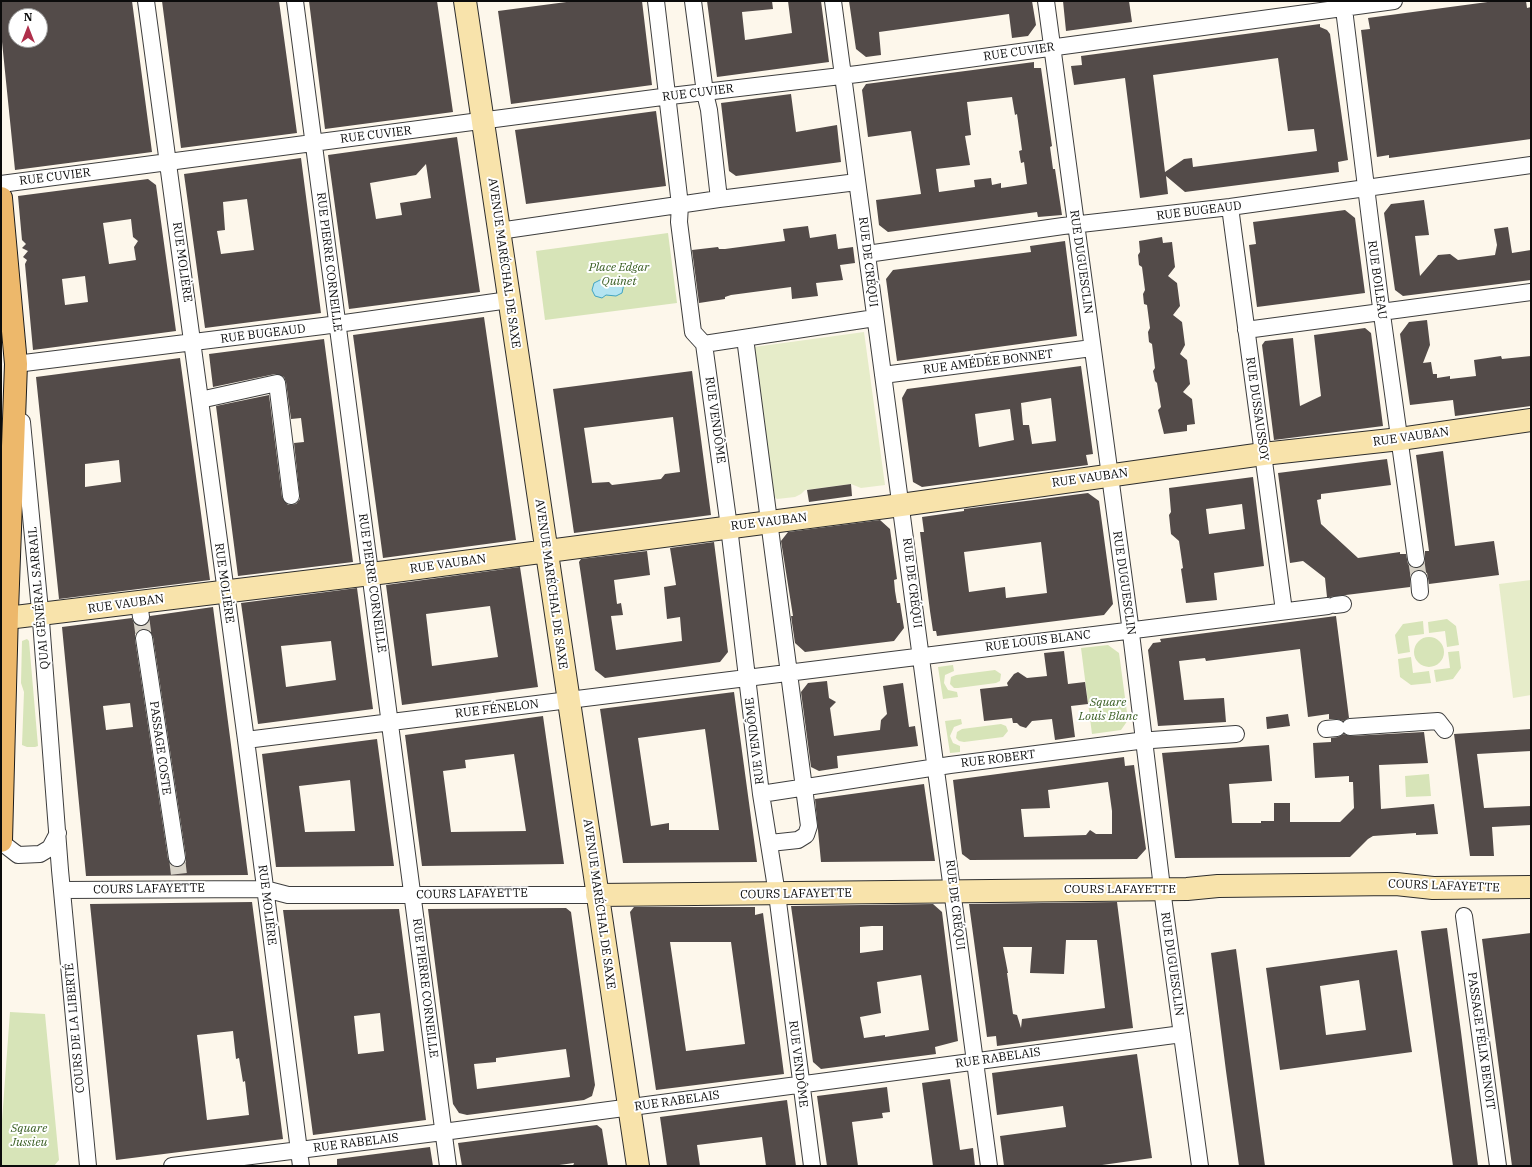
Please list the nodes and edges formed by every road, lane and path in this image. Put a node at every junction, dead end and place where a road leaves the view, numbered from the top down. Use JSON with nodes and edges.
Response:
{"nodes":[{"id":1,"x":146,"y":1,"type":"edge"},
{"id":2,"x":295,"y":1,"type":"edge"},
{"id":3,"x":465,"y":1,"type":"edge"},
{"id":4,"x":656,"y":1,"type":"edge"},
{"id":5,"x":693,"y":1,"type":"edge"},
{"id":6,"x":833,"y":1,"type":"edge"},
{"id":7,"x":1046,"y":1,"type":"edge"},
{"id":8,"x":1394,"y":1,"type":"edge"},
{"id":9,"x":1343,"y":4,"type":"edge"},
{"id":10,"x":1052,"y":47,"type":"junction"},
{"id":11,"x":844,"y":75,"type":"junction"},
{"id":12,"x":705,"y":93,"type":"junction"},
{"id":13,"x":668,"y":96,"type":"junction"},
{"id":14,"x":483,"y":121,"type":"junction"},
{"id":15,"x":313,"y":143,"type":"junction"},
{"id":16,"x":168,"y":162,"type":"junction"},
{"id":17,"x":1531,"y":166,"type":"edge"},
{"id":18,"x":858,"y":182,"type":"junction"},
{"id":19,"x":1,"y":184,"type":"edge"},
{"id":20,"x":1365,"y":189,"type":"junction"},
{"id":21,"x":1,"y":198,"type":"edge"},
{"id":22,"x":720,"y":199,"type":"junction"},
{"id":23,"x":680,"y":205,"type":"junction"},
{"id":24,"x":1230,"y":207,"type":"junction"},
{"id":25,"x":1076,"y":225,"type":"junction"},
{"id":26,"x":499,"y":231,"type":"junction"},
{"id":27,"x":867,"y":254,"type":"junction"},
{"id":28,"x":1531,"y":292,"type":"edge"},
{"id":29,"x":509,"y":300,"type":"junction"},
{"id":30,"x":1382,"y":312,"type":"junction"},
{"id":31,"x":875,"y":318,"type":"junction"},
{"id":32,"x":337,"y":324,"type":"junction"},
{"id":33,"x":1246,"y":330,"type":"junction"},
{"id":34,"x":745,"y":338,"type":"junction"},
{"id":35,"x":193,"y":343,"type":"junction"},
{"id":36,"x":704,"y":344,"type":"junction"},
{"id":37,"x":1092,"y":348,"type":"junction"},
{"id":38,"x":16,"y":364,"type":"junction"},
{"id":39,"x":883,"y":375,"type":"junction"},
{"id":40,"x":200,"y":400,"type":"junction"},
{"id":41,"x":1531,"y":420,"type":"edge"},
{"id":42,"x":1400,"y":439,"type":"junction"},
{"id":43,"x":1263,"y":454,"type":"junction"},
{"id":44,"x":1109,"y":475,"type":"junction"},
{"id":45,"x":291,"y":496,"type":"dead end"},
{"id":46,"x":901,"y":505,"type":"junction"},
{"id":47,"x":769,"y":522,"type":"junction"},
{"id":48,"x":729,"y":527,"type":"junction"},
{"id":49,"x":546,"y":550,"type":"junction"},
{"id":50,"x":1416,"y":559,"type":"tunnel mouth"},
{"id":51,"x":370,"y":574,"type":"junction"},
{"id":52,"x":225,"y":590,"type":"junction"},
{"id":53,"x":1335,"y":605,"type":"dead end"},
{"id":54,"x":1284,"y":611,"type":"junction"},
{"id":55,"x":41,"y":615,"type":"junction"},
{"id":56,"x":7,"y":618,"type":"junction"},
{"id":57,"x":1131,"y":630,"type":"junction"},
{"id":58,"x":144,"y":638,"type":"tunnel mouth"},
{"id":59,"x":921,"y":655,"type":"junction"},
{"id":60,"x":788,"y":673,"type":"junction"},
{"id":61,"x":747,"y":679,"type":"junction"},
{"id":62,"x":568,"y":700,"type":"junction"},
{"id":63,"x":391,"y":722,"type":"junction"},
{"id":64,"x":1329,"y":729,"type":"dead end"},
{"id":65,"x":1445,"y":730,"type":"dead end"},
{"id":66,"x":1236,"y":734,"type":"dead end"},
{"id":67,"x":246,"y":740,"type":"junction"},
{"id":68,"x":1144,"y":740,"type":"junction"},
{"id":69,"x":936,"y":767,"type":"junction"},
{"id":70,"x":804,"y":787,"type":"junction"},
{"id":71,"x":761,"y":794,"type":"junction"},
{"id":72,"x":58,"y":833,"type":"junction"},
{"id":73,"x":1,"y":842,"type":"edge"},
{"id":74,"x":770,"y":843,"type":"junction"},
{"id":75,"x":177,"y":858,"type":"tunnel mouth"},
{"id":76,"x":1531,"y":887,"type":"edge"},
{"id":77,"x":265,"y":889,"type":"junction"},
{"id":78,"x":1163,"y":889,"type":"junction"},
{"id":79,"x":62,"y":890,"type":"junction"},
{"id":80,"x":953,"y":892,"type":"junction"},
{"id":81,"x":777,"y":894,"type":"junction"},
{"id":82,"x":413,"y":895,"type":"junction"},
{"id":83,"x":597,"y":895,"type":"junction"},
{"id":84,"x":1464,"y":916,"type":"dead end"},
{"id":85,"x":1182,"y":1034,"type":"junction"},
{"id":86,"x":975,"y":1061,"type":"junction"},
{"id":87,"x":801,"y":1084,"type":"junction"},
{"id":88,"x":629,"y":1107,"type":"junction"},
{"id":89,"x":443,"y":1132,"type":"junction"},
{"id":90,"x":300,"y":1158,"type":"edge"},
{"id":91,"x":88,"y":1166,"type":"edge"},
{"id":92,"x":172,"y":1166,"type":"edge"},
{"id":93,"x":448,"y":1166,"type":"edge"},
{"id":94,"x":638,"y":1166,"type":"edge"},
{"id":95,"x":812,"y":1166,"type":"edge"},
{"id":96,"x":989,"y":1166,"type":"edge"},
{"id":97,"x":1200,"y":1166,"type":"edge"},
{"id":98,"x":1498,"y":1166,"type":"edge"}],
"edges":[{"from":1,"to":16,"type":"street","name":"RUE MOLIÈRE"},
{"from":2,"to":15,"type":"street","name":"RUE PIERRE CORNEILLE"},
{"from":3,"to":14,"type":"street","name":"AVENUE MARÉCHAL DE SAXE"},
{"from":4,"to":13,"type":"street","name":"RUE VENDÔME"},
{"from":5,"to":12,"type":"street"},
{"from":6,"to":11,"type":"street","name":"RUE DE CRÉQUI"},
{"from":7,"to":10,"type":"street","name":"RUE DUGUESCLIN"},
{"from":8,"to":9,"type":"street","name":"RUE CUVIER"},
{"from":9,"to":10,"type":"street","name":"RUE CUVIER"},
{"from":9,"to":20,"type":"street","name":"RUE BOILEAU"},
{"from":10,"to":11,"type":"street","name":"RUE CUVIER"},
{"from":10,"to":25,"type":"street","name":"RUE DUGUESCLIN"},
{"from":11,"to":12,"type":"street","name":"RUE CUVIER"},
{"from":11,"to":18,"type":"street","name":"RUE DE CRÉQUI"},
{"from":12,"to":13,"type":"street","name":"RUE CUVIER"},
{"from":12,"to":22,"type":"street"},
{"from":13,"to":14,"type":"street","name":"RUE CUVIER"},
{"from":13,"to":23,"type":"street","name":"RUE VENDÔME"},
{"from":14,"to":15,"type":"street","name":"RUE CUVIER"},
{"from":14,"to":26,"type":"street","name":"AVENUE MARÉCHAL DE SAXE"},
{"from":15,"to":16,"type":"street","name":"RUE CUVIER"},
{"from":15,"to":32,"type":"street","name":"RUE PIERRE CORNEILLE"},
{"from":16,"to":19,"type":"street","name":"RUE CUVIER"},
{"from":16,"to":35,"type":"street","name":"RUE MOLIÈRE"},
{"from":17,"to":20,"type":"street","name":"RUE BUGEAUD"},
{"from":18,"to":22,"type":"street"},
{"from":18,"to":27,"type":"street","name":"RUE DE CRÉQUI"},
{"from":20,"to":24,"type":"street","name":"RUE BUGEAUD"},
{"from":20,"to":30,"type":"street","name":"RUE BOILEAU"},
{"from":21,"to":38,"type":"main road","name":"QUAI GÉNÉRAL SARRAIL"},
{"from":22,"to":23,"type":"street"},
{"from":23,"to":26,"type":"street"},
{"from":23,"to":36,"type":"street","name":"RUE VENDÔME"},
{"from":24,"to":25,"type":"street","name":"RUE BUGEAUD"},
{"from":24,"to":33,"type":"street","name":"RUE DUSSAUSSOY"},
{"from":25,"to":27,"type":"street","name":"RUE BUGEAUD"},
{"from":25,"to":37,"type":"street","name":"RUE DUGUESCLIN"},
{"from":26,"to":29,"type":"street","name":"AVENUE MARÉCHAL DE SAXE"},
{"from":27,"to":31,"type":"street","name":"RUE DE CRÉQUI"},
{"from":28,"to":30,"type":"street"},
{"from":29,"to":32,"type":"street","name":"RUE BUGEAUD"},
{"from":29,"to":49,"type":"street","name":"AVENUE MARÉCHAL DE SAXE"},
{"from":30,"to":33,"type":"street"},
{"from":30,"to":42,"type":"street","name":"RUE BOILEAU"},
{"from":31,"to":34,"type":"street"},
{"from":31,"to":39,"type":"street","name":"RUE DE CRÉQUI"},
{"from":32,"to":35,"type":"street","name":"RUE BUGEAUD"},
{"from":32,"to":51,"type":"street","name":"RUE PIERRE CORNEILLE"},
{"from":33,"to":43,"type":"street","name":"RUE DUSSAUSSOY"},
{"from":34,"to":36,"type":"street"},
{"from":34,"to":47,"type":"street"},
{"from":35,"to":38,"type":"street","name":"RUE BUGEAUD"},
{"from":35,"to":40,"type":"street","name":"RUE MOLIÈRE"},
{"from":36,"to":48,"type":"street","name":"RUE VENDÔME"},
{"from":37,"to":39,"type":"street","name":"RUE AMÉDÉE BONNET"},
{"from":37,"to":44,"type":"street","name":"RUE DUGUESCLIN"},
{"from":38,"to":55,"type":"street","name":"QUAI GÉNÉRAL SARRAIL"},
{"from":38,"to":56,"type":"main road","name":"QUAI GÉNÉRAL SARRAIL"},
{"from":39,"to":46,"type":"street","name":"RUE DE CRÉQUI"},
{"from":40,"to":45,"type":"street"},
{"from":40,"to":52,"type":"street","name":"RUE MOLIÈRE"},
{"from":41,"to":42,"type":"street","name":"RUE VAUBAN"},
{"from":42,"to":43,"type":"street","name":"RUE VAUBAN"},
{"from":42,"to":50,"type":"street","name":"RUE BOILEAU"},
{"from":43,"to":44,"type":"street","name":"RUE VAUBAN"},
{"from":43,"to":54,"type":"street","name":"RUE DUSSAUSSOY"},
{"from":44,"to":46,"type":"street","name":"RUE VAUBAN"},
{"from":44,"to":57,"type":"street","name":"RUE DUGUESCLIN"},
{"from":46,"to":47,"type":"street","name":"RUE VAUBAN"},
{"from":46,"to":59,"type":"street","name":"RUE DE CRÉQUI"},
{"from":47,"to":48,"type":"street","name":"RUE VAUBAN"},
{"from":47,"to":60,"type":"street"},
{"from":48,"to":49,"type":"street","name":"RUE VAUBAN"},
{"from":48,"to":61,"type":"street","name":"RUE VENDÔME"},
{"from":49,"to":51,"type":"street","name":"RUE VAUBAN"},
{"from":49,"to":62,"type":"street","name":"AVENUE MARÉCHAL DE SAXE"},
{"from":51,"to":52,"type":"street","name":"RUE VAUBAN"},
{"from":51,"to":63,"type":"street","name":"RUE PIERRE CORNEILLE"},
{"from":52,"to":55,"type":"street","name":"RUE VAUBAN"},
{"from":52,"to":67,"type":"street","name":"RUE MOLIÈRE"},
{"from":53,"to":54,"type":"street","name":"RUE LOUIS BLANC"},
{"from":54,"to":57,"type":"street","name":"RUE LOUIS BLANC"},
{"from":55,"to":56,"type":"street","name":"RUE VAUBAN"},
{"from":55,"to":72,"type":"street","name":"QUAI GÉNÉRAL SARRAIL"},
{"from":56,"to":73,"type":"main road","name":"QUAI GÉNÉRAL SARRAIL"},
{"from":57,"to":59,"type":"street","name":"RUE LOUIS BLANC"},
{"from":57,"to":68,"type":"street","name":"RUE DUGUESCLIN"},
{"from":58,"to":75,"type":"street","name":"PASSAGE COSTE"},
{"from":59,"to":60,"type":"street","name":"RUE LOUIS BLANC"},
{"from":59,"to":69,"type":"street","name":"RUE DE CRÉQUI"},
{"from":60,"to":61,"type":"street","name":"RUE LOUIS BLANC"},
{"from":60,"to":70,"type":"street"},
{"from":61,"to":62,"type":"street","name":"RUE FÉNELON"},
{"from":61,"to":71,"type":"street","name":"RUE VENDÔME"},
{"from":62,"to":63,"type":"street","name":"RUE FÉNELON"},
{"from":62,"to":83,"type":"street","name":"AVENUE MARÉCHAL DE SAXE"},
{"from":63,"to":67,"type":"street","name":"RUE FÉNELON"},
{"from":63,"to":82,"type":"street","name":"RUE PIERRE CORNEILLE"},
{"from":64,"to":65,"type":"street"},
{"from":66,"to":68,"type":"street","name":"RUE ROBERT"},
{"from":67,"to":77,"type":"street","name":"RUE MOLIÈRE"},
{"from":68,"to":69,"type":"street","name":"RUE ROBERT"},
{"from":68,"to":78,"type":"street","name":"RUE DUGUESCLIN"},
{"from":69,"to":70,"type":"street","name":"RUE ROBERT"},
{"from":69,"to":80,"type":"street","name":"RUE DE CRÉQUI"},
{"from":70,"to":71,"type":"street","name":"RUE ROBERT"},
{"from":70,"to":74,"type":"street"},
{"from":71,"to":74,"type":"street","name":"RUE VENDÔME"},
{"from":72,"to":73,"type":"street","name":"QUAI GÉNÉRAL SARRAIL"},
{"from":72,"to":79,"type":"street","name":"QUAI GÉNÉRAL SARRAIL"},
{"from":74,"to":81,"type":"street","name":"RUE VENDÔME"},
{"from":76,"to":78,"type":"street","name":"COURS LAFAYETTE"},
{"from":77,"to":79,"type":"street","name":"COURS LAFAYETTE"},
{"from":77,"to":82,"type":"street","name":"COURS LAFAYETTE"},
{"from":77,"to":90,"type":"street","name":"RUE MOLIÈRE"},
{"from":78,"to":80,"type":"street","name":"COURS LAFAYETTE"},
{"from":78,"to":85,"type":"street","name":"RUE DUGUESCLIN"},
{"from":79,"to":91,"type":"street","name":"COURS DE LA LIBERTÉ"},
{"from":80,"to":81,"type":"street","name":"COURS LAFAYETTE"},
{"from":80,"to":86,"type":"street","name":"RUE DE CRÉQUI"},
{"from":81,"to":83,"type":"street","name":"COURS LAFAYETTE"},
{"from":81,"to":87,"type":"street","name":"RUE VENDÔME"},
{"from":82,"to":83,"type":"street","name":"COURS LAFAYETTE"},
{"from":82,"to":89,"type":"street","name":"RUE PIERRE CORNEILLE"},
{"from":83,"to":88,"type":"street","name":"AVENUE MARÉCHAL DE SAXE"},
{"from":84,"to":98,"type":"street","name":"PASSAGE FÉLIX BENOIT"},
{"from":85,"to":86,"type":"street","name":"RUE RABELAIS"},
{"from":85,"to":97,"type":"street","name":"RUE DUGUESCLIN"},
{"from":86,"to":87,"type":"street","name":"RUE RABELAIS"},
{"from":86,"to":96,"type":"street","name":"RUE DE CRÉQUI"},
{"from":87,"to":88,"type":"street","name":"RUE RABELAIS"},
{"from":87,"to":95,"type":"street","name":"RUE VENDÔME"},
{"from":88,"to":89,"type":"street","name":"RUE RABELAIS"},
{"from":88,"to":94,"type":"street","name":"AVENUE MARÉCHAL DE SAXE"},
{"from":89,"to":90,"type":"street","name":"RUE RABELAIS"},
{"from":89,"to":93,"type":"street","name":"RUE PIERRE CORNEILLE"},
{"from":90,"to":92,"type":"street","name":"RUE RABELAIS"}]}
